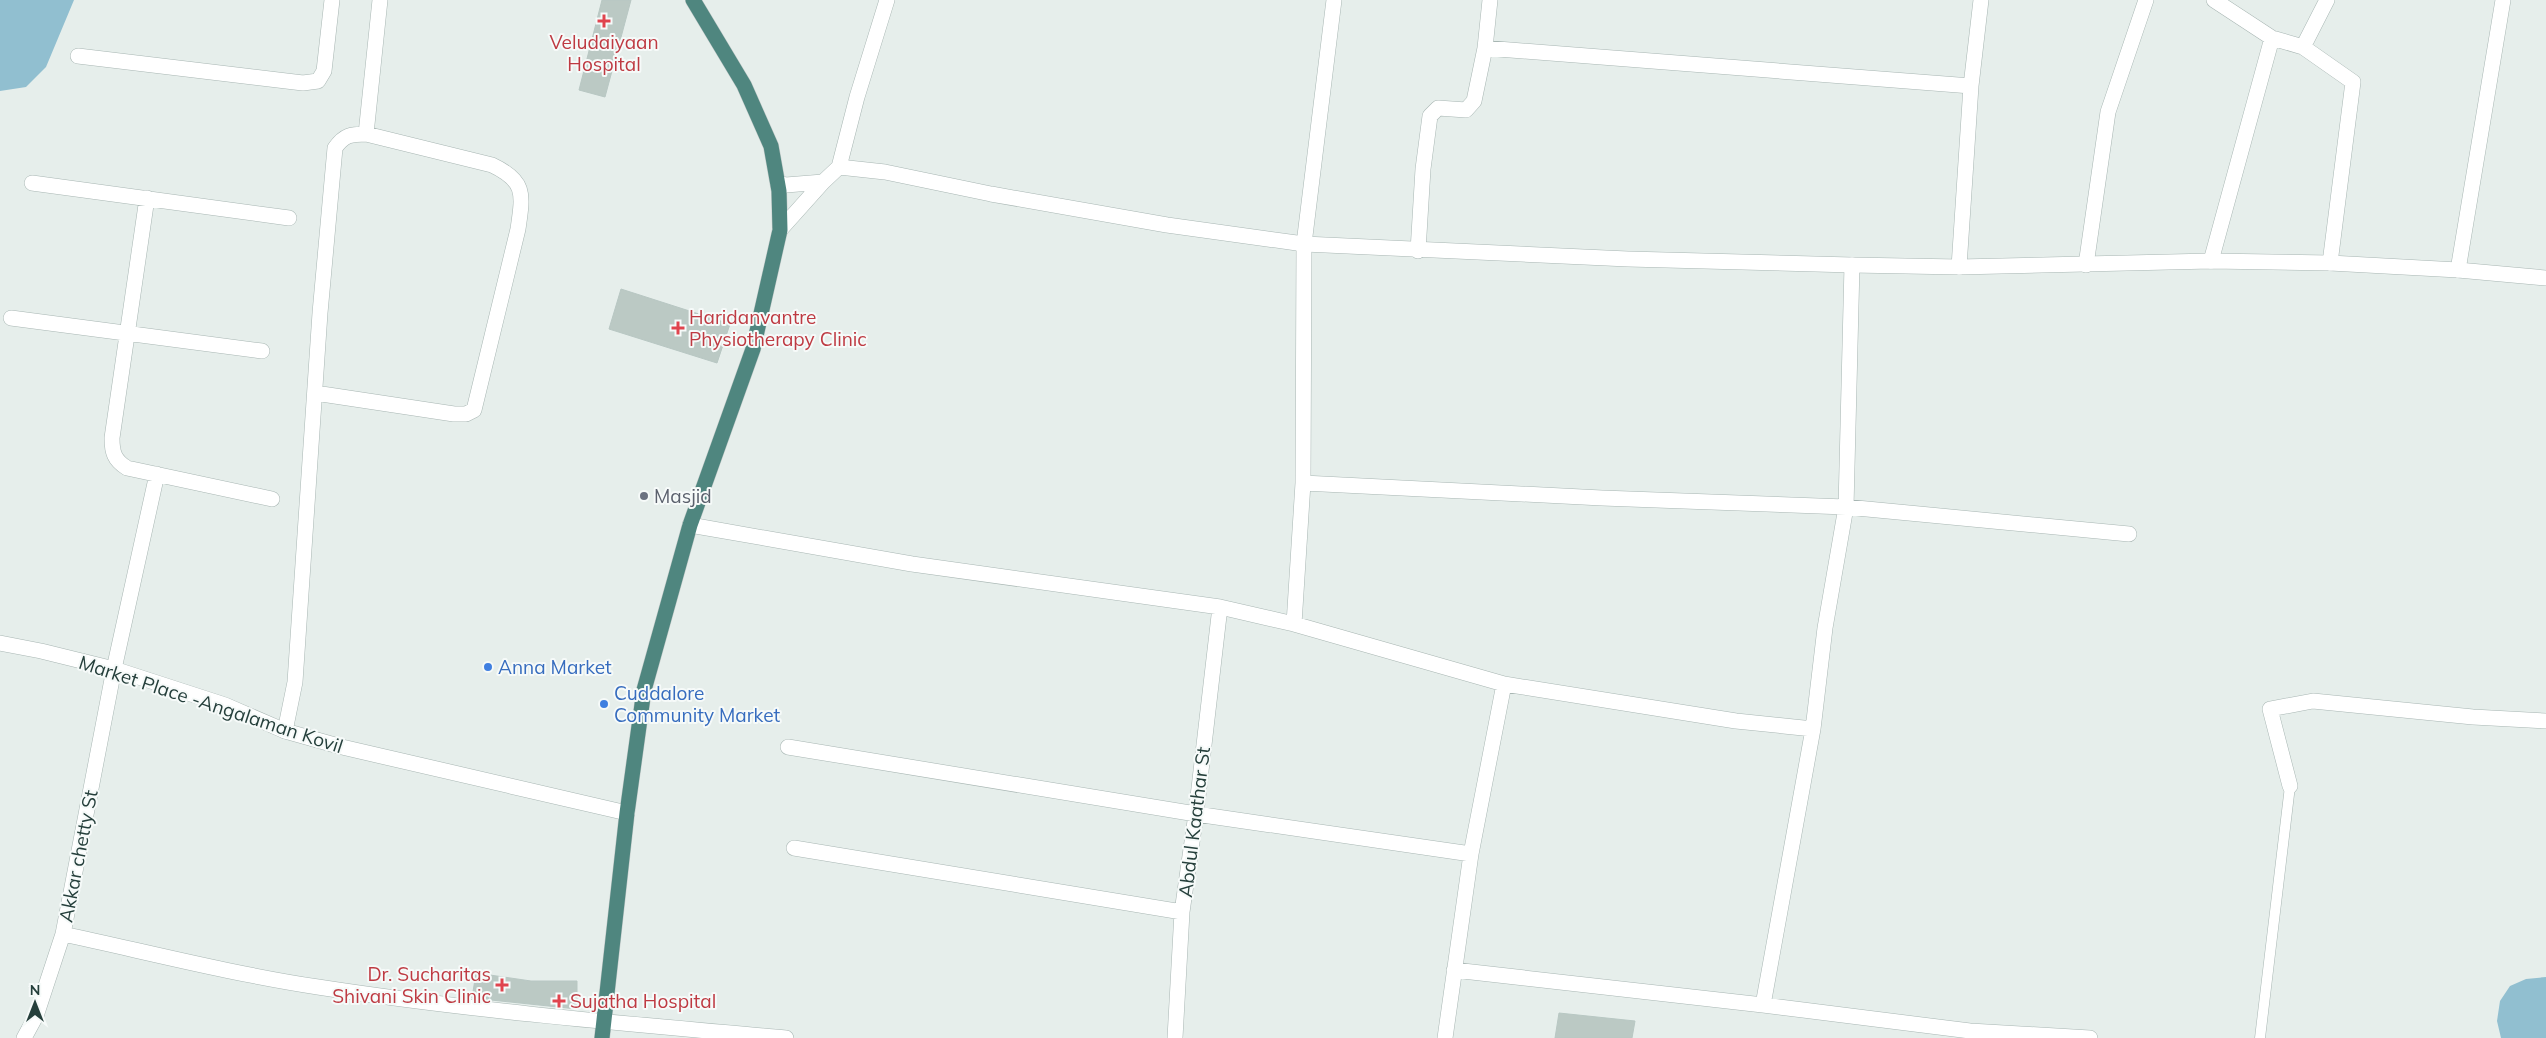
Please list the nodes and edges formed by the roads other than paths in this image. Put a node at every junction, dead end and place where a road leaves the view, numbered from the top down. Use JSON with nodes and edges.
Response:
{"nodes":[{"id":1,"x":332,"y":0,"type":"edge"},
{"id":2,"x":380,"y":0,"type":"edge"},
{"id":3,"x":887,"y":0,"type":"edge"},
{"id":4,"x":1334,"y":0,"type":"edge"},
{"id":5,"x":1490,"y":0,"type":"edge"},
{"id":6,"x":1981,"y":0,"type":"edge"},
{"id":7,"x":2146,"y":0,"type":"edge"},
{"id":8,"x":2214,"y":0,"type":"edge"},
{"id":9,"x":2327,"y":0,"type":"edge"},
{"id":10,"x":2503,"y":0,"type":"edge"},
{"id":11,"x":695,"y":2,"type":"edge"},
{"id":12,"x":2272,"y":38,"type":"junction"},
{"id":13,"x":2303,"y":47,"type":"junction"},
{"id":14,"x":1485,"y":48,"type":"junction"},
{"id":15,"x":78,"y":56,"type":"dead end"},
{"id":16,"x":1971,"y":86,"type":"junction"},
{"id":17,"x":366,"y":134,"type":"junction"},
{"id":18,"x":839,"y":167,"type":"junction"},
{"id":19,"x":823,"y":182,"type":"junction"},
{"id":20,"x":32,"y":183,"type":"dead end"},
{"id":21,"x":778,"y":183,"type":"junction"},
{"id":22,"x":147,"y":198,"type":"junction"},
{"id":23,"x":289,"y":218,"type":"dead end"},
{"id":24,"x":780,"y":230,"type":"junction"},
{"id":25,"x":1304,"y":244,"type":"junction"},
{"id":26,"x":1418,"y":251,"type":"junction"},
{"id":27,"x":2211,"y":260,"type":"junction"},
{"id":28,"x":2330,"y":263,"type":"junction"},
{"id":29,"x":1852,"y":265,"type":"junction"},
{"id":30,"x":2086,"y":265,"type":"junction"},
{"id":31,"x":1959,"y":267,"type":"junction"},
{"id":32,"x":2458,"y":270,"type":"junction"},
{"id":33,"x":2546,"y":278,"type":"edge"},
{"id":34,"x":12,"y":318,"type":"dead end"},
{"id":35,"x":127,"y":332,"type":"junction"},
{"id":36,"x":262,"y":351,"type":"dead end"},
{"id":37,"x":315,"y":393,"type":"junction"},
{"id":38,"x":157,"y":474,"type":"junction"},
{"id":39,"x":1303,"y":483,"type":"junction"},
{"id":40,"x":272,"y":499,"type":"dead end"},
{"id":41,"x":1846,"y":507,"type":"junction"},
{"id":42,"x":690,"y":526,"type":"junction"},
{"id":43,"x":2129,"y":534,"type":"dead end"},
{"id":44,"x":1220,"y":607,"type":"junction"},
{"id":45,"x":1294,"y":624,"type":"junction"},
{"id":46,"x":0,"y":644,"type":"edge"},
{"id":47,"x":114,"y":669,"type":"junction"},
{"id":48,"x":1504,"y":684,"type":"junction"},
{"id":49,"x":2546,"y":721,"type":"edge"},
{"id":50,"x":1813,"y":729,"type":"junction"},
{"id":51,"x":285,"y":731,"type":"junction"},
{"id":52,"x":788,"y":747,"type":"dead end"},
{"id":53,"x":2290,"y":786,"type":"joint"},
{"id":54,"x":627,"y":813,"type":"junction"},
{"id":55,"x":1196,"y":814,"type":"junction"},
{"id":56,"x":794,"y":848,"type":"dead end"},
{"id":57,"x":1471,"y":854,"type":"junction"},
{"id":58,"x":1182,"y":912,"type":"junction"},
{"id":59,"x":63,"y":934,"type":"junction"},
{"id":60,"x":1454,"y":970,"type":"junction"},
{"id":61,"x":1763,"y":1005,"type":"junction"},
{"id":62,"x":604,"y":1022,"type":"junction"},
{"id":63,"x":24,"y":1038,"type":"edge"},
{"id":64,"x":602,"y":1038,"type":"edge"},
{"id":65,"x":786,"y":1038,"type":"edge"},
{"id":66,"x":1175,"y":1038,"type":"edge"},
{"id":67,"x":1445,"y":1038,"type":"edge"},
{"id":68,"x":2090,"y":1038,"type":"edge"},
{"id":69,"x":2260,"y":1038,"type":"edge"}],
"edges":[{"from":1,"to":15,"type":"street"},
{"from":2,"to":17,"type":"street"},
{"from":3,"to":18,"type":"street"},
{"from":4,"to":25,"type":"street"},
{"from":5,"to":14,"type":"street"},
{"from":6,"to":16,"type":"street"},
{"from":7,"to":30,"type":"street"},
{"from":8,"to":12,"type":"street"},
{"from":9,"to":13,"type":"street"},
{"from":10,"to":32,"type":"street"},
{"from":11,"to":21,"type":"highway"},
{"from":12,"to":13,"type":"street"},
{"from":12,"to":27,"type":"street"},
{"from":13,"to":28,"type":"street"},
{"from":14,"to":16,"type":"street"},
{"from":14,"to":26,"type":"street"},
{"from":16,"to":31,"type":"street"},
{"from":17,"to":37,"type":"street"},
{"from":17,"to":37,"type":"street"},
{"from":18,"to":19,"type":"street"},
{"from":18,"to":25,"type":"street"},
{"from":19,"to":21,"type":"street"},
{"from":19,"to":24,"type":"street"},
{"from":20,"to":22,"type":"street"},
{"from":21,"to":24,"type":"highway"},
{"from":22,"to":23,"type":"street"},
{"from":22,"to":35,"type":"street"},
{"from":24,"to":42,"type":"highway"},
{"from":25,"to":26,"type":"street"},
{"from":25,"to":39,"type":"street"},
{"from":26,"to":29,"type":"street"},
{"from":27,"to":28,"type":"street"},
{"from":27,"to":30,"type":"street"},
{"from":28,"to":32,"type":"street"},
{"from":29,"to":31,"type":"street"},
{"from":29,"to":41,"type":"street"},
{"from":30,"to":31,"type":"street"},
{"from":32,"to":33,"type":"street"},
{"from":34,"to":35,"type":"street"},
{"from":35,"to":36,"type":"street"},
{"from":35,"to":38,"type":"street"},
{"from":37,"to":51,"type":"street"},
{"from":38,"to":40,"type":"street"},
{"from":38,"to":47,"type":"street","name":"Akkar chetty St"},
{"from":39,"to":41,"type":"street"},
{"from":39,"to":45,"type":"street"},
{"from":41,"to":43,"type":"street"},
{"from":41,"to":50,"type":"street"},
{"from":42,"to":44,"type":"street"},
{"from":42,"to":54,"type":"highway"},
{"from":44,"to":45,"type":"street"},
{"from":44,"to":55,"type":"street","name":"Abdul Kaathar St"},
{"from":45,"to":48,"type":"street"},
{"from":46,"to":47,"type":"street","name":"Market Place -Angalaman Kovil"},
{"from":47,"to":51,"type":"street","name":"Market Place -Angalaman Kovil"},
{"from":47,"to":59,"type":"street","name":"Akkar chetty St"},
{"from":48,"to":50,"type":"street"},
{"from":48,"to":57,"type":"street"},
{"from":49,"to":53,"type":"street"},
{"from":50,"to":61,"type":"street"},
{"from":51,"to":54,"type":"street","name":"Market Place -Angalaman Kovil"},
{"from":52,"to":55,"type":"street"},
{"from":53,"to":69,"type":"lane"},
{"from":54,"to":62,"type":"highway"},
{"from":55,"to":57,"type":"street"},
{"from":55,"to":58,"type":"street","name":"Abdul Kaathar St"},
{"from":56,"to":58,"type":"street"},
{"from":57,"to":60,"type":"street"},
{"from":58,"to":66,"type":"street","name":"Abdul Kaathar St"},
{"from":59,"to":62,"type":"street"},
{"from":59,"to":63,"type":"street","name":"Akkar chetty St"},
{"from":60,"to":61,"type":"street"},
{"from":60,"to":67,"type":"street"},
{"from":61,"to":68,"type":"street"},
{"from":62,"to":64,"type":"highway"},
{"from":62,"to":65,"type":"street"}]}
